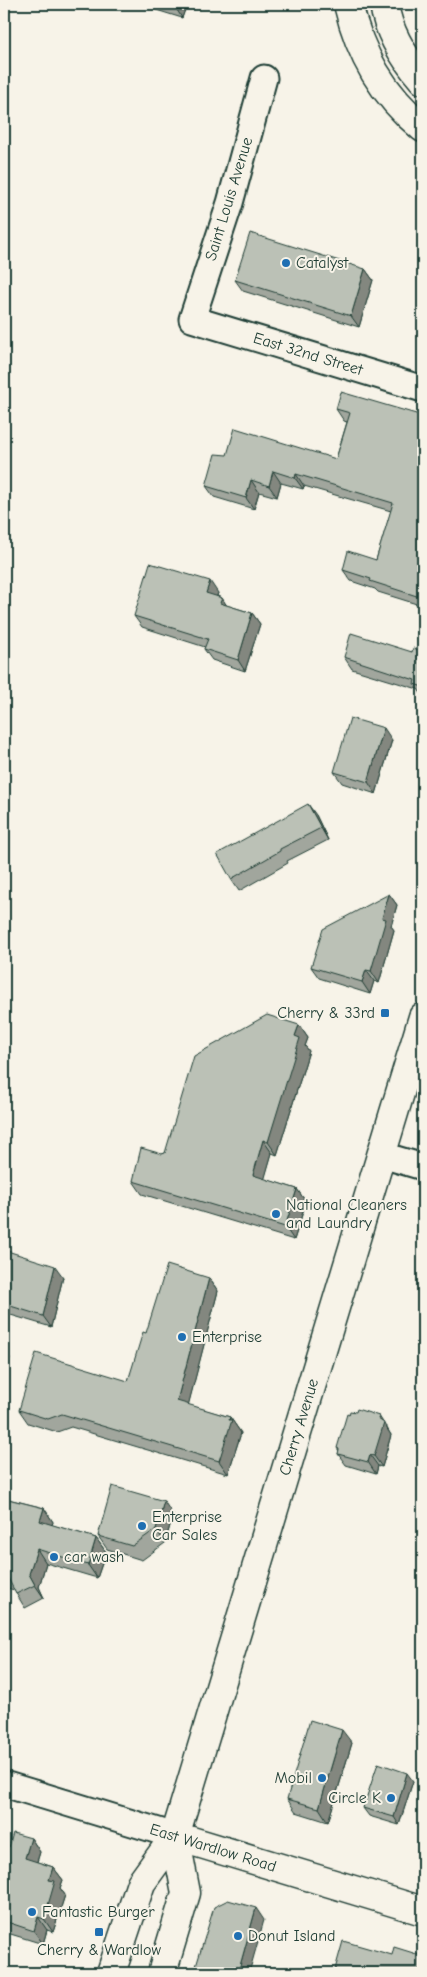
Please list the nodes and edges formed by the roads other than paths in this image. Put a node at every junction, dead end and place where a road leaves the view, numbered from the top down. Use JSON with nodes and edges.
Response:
{"nodes":[{"id":1,"x":348,"y":4,"type":"edge"},
{"id":2,"x":384,"y":4,"type":"edge"},
{"id":3,"x":264,"y":78,"type":"dead end"},
{"id":4,"x":423,"y":80,"type":"edge"},
{"id":5,"x":423,"y":128,"type":"edge"},
{"id":6,"x":192,"y":320,"type":"joint"},
{"id":7,"x":423,"y":389,"type":"edge"},
{"id":8,"x":423,"y":1017,"type":"edge"},
{"id":9,"x":382,"y":1155,"type":"junction"},
{"id":10,"x":423,"y":1167,"type":"edge"},
{"id":11,"x":4,"y":1784,"type":"edge"},
{"id":12,"x":176,"y":1836,"type":"junction"},
{"id":13,"x":423,"y":1912,"type":"edge"},
{"id":14,"x":111,"y":1973,"type":"edge"},
{"id":15,"x":162,"y":1973,"type":"edge"}],
"edges":[{"from":1,"to":5,"type":"main road"},
{"from":2,"to":4,"type":"main road"},
{"from":3,"to":6,"type":"street","name":"Saint Louis Avenue"},
{"from":6,"to":7,"type":"street","name":"East 32nd Street"},
{"from":8,"to":9,"type":"main road","name":"Cherry Avenue"},
{"from":9,"to":10,"type":"street"},
{"from":9,"to":12,"type":"main road","name":"Cherry Avenue"},
{"from":11,"to":12,"type":"street","name":"East Wardlow Road"},
{"from":12,"to":13,"type":"main road","name":"East Wardlow Road"},
{"from":12,"to":14,"type":"main road","name":"Cherry Avenue"},
{"from":12,"to":15,"type":"main road","name":"Cherry Avenue"}]}
